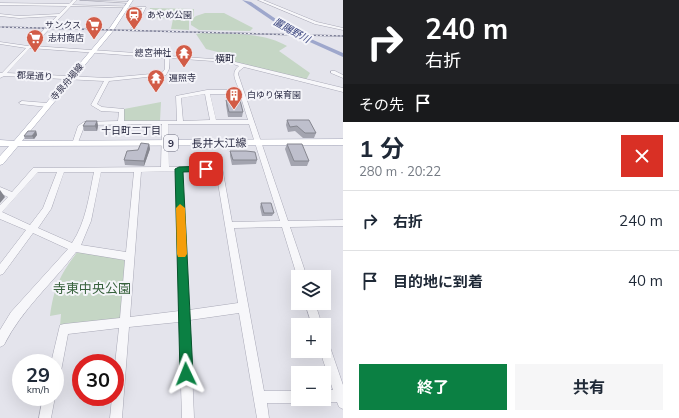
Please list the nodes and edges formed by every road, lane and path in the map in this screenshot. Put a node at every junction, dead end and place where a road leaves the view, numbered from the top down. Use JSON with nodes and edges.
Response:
{"nodes":[{"id":1,"x":75,"y":0,"type":"edge"},
{"id":2,"x":82,"y":0,"type":"edge"},
{"id":3,"x":260,"y":0,"type":"edge"},
{"id":4,"x":129,"y":3,"type":"edge"},
{"id":5,"x":0,"y":4,"type":"edge"},
{"id":6,"x":21,"y":5,"type":"junction"},
{"id":7,"x":69,"y":6,"type":"junction"},
{"id":8,"x":0,"y":15,"type":"edge"},
{"id":9,"x":41,"y":15,"type":"junction"},
{"id":10,"x":59,"y":15,"type":"junction"},
{"id":11,"x":132,"y":29,"type":"dead end"},
{"id":12,"x":343,"y":29,"type":"edge"},
{"id":13,"x":0,"y":42,"type":"edge"},
{"id":14,"x":29,"y":47,"type":"junction"},
{"id":15,"x":93,"y":51,"type":"junction"},
{"id":16,"x":167,"y":56,"type":"junction"},
{"id":17,"x":243,"y":65,"type":"junction"},
{"id":18,"x":333,"y":72,"type":"dead end"},
{"id":19,"x":1,"y":75,"type":"edge"},
{"id":20,"x":71,"y":77,"type":"junction"},
{"id":21,"x":343,"y":77,"type":"edge"},
{"id":22,"x":107,"y":80,"type":"junction"},
{"id":23,"x":343,"y":90,"type":"edge"},
{"id":24,"x":207,"y":92,"type":"junction"},
{"id":25,"x":242,"y":92,"type":"junction"},
{"id":26,"x":22,"y":103,"type":"dead end"},
{"id":27,"x":47,"y":105,"type":"junction"},
{"id":28,"x":121,"y":122,"type":"junction"},
{"id":29,"x":164,"y":122,"type":"junction"},
{"id":30,"x":180,"y":122,"type":"junction"},
{"id":31,"x":213,"y":122,"type":"junction"},
{"id":32,"x":252,"y":122,"type":"junction"},
{"id":33,"x":259,"y":142,"type":"junction"},
{"id":34,"x":343,"y":142,"type":"edge"},
{"id":35,"x":0,"y":143,"type":"edge"},
{"id":36,"x":165,"y":143,"type":"junction"},
{"id":37,"x":15,"y":144,"type":"junction"},
{"id":38,"x":75,"y":144,"type":"junction"},
{"id":39,"x":0,"y":162,"type":"edge"},
{"id":40,"x":165,"y":169,"type":"junction"},
{"id":41,"x":179,"y":169,"type":"junction"},
{"id":42,"x":61,"y":170,"type":"junction"},
{"id":43,"x":98,"y":170,"type":"junction"},
{"id":44,"x":138,"y":170,"type":"junction"},
{"id":45,"x":0,"y":190,"type":"edge"},
{"id":46,"x":12,"y":196,"type":"junction"},
{"id":47,"x":0,"y":210,"type":"edge"},
{"id":48,"x":0,"y":215,"type":"edge"},
{"id":49,"x":284,"y":223,"type":"junction"},
{"id":50,"x":343,"y":223,"type":"edge"},
{"id":51,"x":229,"y":225,"type":"junction"},
{"id":52,"x":31,"y":229,"type":"junction"},
{"id":53,"x":75,"y":248,"type":"junction"},
{"id":54,"x":130,"y":257,"type":"junction"},
{"id":55,"x":300,"y":270,"type":"edge"},
{"id":56,"x":0,"y":271,"type":"edge"},
{"id":57,"x":243,"y":307,"type":"junction"},
{"id":58,"x":184,"y":316,"type":"junction"},
{"id":59,"x":124,"y":322,"type":"junction"},
{"id":60,"x":0,"y":340,"type":"edge"},
{"id":61,"x":59,"y":354,"type":"edge"},
{"id":62,"x":328,"y":358,"type":"edge"},
{"id":63,"x":259,"y":397,"type":"junction"},
{"id":64,"x":291,"y":397,"type":"edge"},
{"id":65,"x":331,"y":398,"type":"edge"},
{"id":66,"x":342,"y":400,"type":"edge"},
{"id":67,"x":47,"y":406,"type":"edge"},
{"id":68,"x":45,"y":418,"type":"edge"},
{"id":69,"x":116,"y":418,"type":"edge"},
{"id":70,"x":188,"y":418,"type":"edge"},
{"id":71,"x":263,"y":418,"type":"edge"}],
"edges":[{"from":1,"to":7,"type":"street"},
{"from":2,"to":4,"type":"street"},
{"from":3,"to":12,"type":"street"},
{"from":4,"to":7,"type":"street"},
{"from":4,"to":11,"type":"street"},
{"from":4,"to":15,"type":"main road","name":"寺泉舟場線"},
{"from":5,"to":6,"type":"street"},
{"from":6,"to":7,"type":"street"},
{"from":6,"to":9,"type":"street"},
{"from":7,"to":10,"type":"street"},
{"from":8,"to":9,"type":"street"},
{"from":9,"to":10,"type":"street"},
{"from":10,"to":14,"type":"street"},
{"from":13,"to":14,"type":"street"},
{"from":14,"to":15,"type":"street"},
{"from":14,"to":19,"type":"street"},
{"from":15,"to":16,"type":"street"},
{"from":15,"to":20,"type":"main road","name":"寺泉舟場線"},
{"from":16,"to":17,"type":"street"},
{"from":16,"to":22,"type":"street","name":"郡是通り"},
{"from":17,"to":23,"type":"street"},
{"from":17,"to":25,"type":"street"},
{"from":18,"to":21,"type":"street"},
{"from":19,"to":20,"type":"street","name":"郡是通り"},
{"from":20,"to":22,"type":"street","name":"郡是通り"},
{"from":20,"to":27,"type":"main road","name":"寺泉舟場線"},
{"from":22,"to":28,"type":"street"},
{"from":24,"to":25,"type":"street"},
{"from":24,"to":30,"type":"street"},
{"from":24,"to":31,"type":"street"},
{"from":25,"to":32,"type":"street"},
{"from":26,"to":27,"type":"street"},
{"from":27,"to":37,"type":"main road","name":"寺泉舟場線"},
{"from":28,"to":29,"type":"street"},
{"from":28,"to":38,"type":"street"},
{"from":29,"to":30,"type":"street"},
{"from":29,"to":36,"type":"street"},
{"from":30,"to":31,"type":"street"},
{"from":31,"to":32,"type":"street"},
{"from":32,"to":33,"type":"street"},
{"from":33,"to":34,"type":"main road","name":"長井大江線","number":"9"},
{"from":33,"to":36,"type":"main road","name":"長井大江線","number":"9"},
{"from":33,"to":49,"type":"street"},
{"from":35,"to":37,"type":"main road","name":"長井大江線","number":"9"},
{"from":36,"to":38,"type":"main road","name":"長井大江線","number":"9"},
{"from":36,"to":40,"type":"street"},
{"from":37,"to":38,"type":"main road","name":"長井大江線","number":"9"},
{"from":37,"to":39,"type":"main road","name":"寺泉舟場線"},
{"from":40,"to":41,"type":"street"},
{"from":40,"to":44,"type":"street"},
{"from":41,"to":51,"type":"street"},
{"from":41,"to":58,"type":"street"},
{"from":42,"to":43,"type":"street"},
{"from":42,"to":46,"type":"street"},
{"from":42,"to":52,"type":"street"},
{"from":43,"to":44,"type":"street"},
{"from":43,"to":53,"type":"street"},
{"from":44,"to":54,"type":"street"},
{"from":45,"to":46,"type":"street"},
{"from":46,"to":47,"type":"street"},
{"from":48,"to":52,"type":"street"},
{"from":49,"to":50,"type":"street"},
{"from":49,"to":51,"type":"street"},
{"from":49,"to":55,"type":"street"},
{"from":51,"to":57,"type":"street"},
{"from":52,"to":53,"type":"street"},
{"from":52,"to":56,"type":"street"},
{"from":53,"to":54,"type":"street"},
{"from":53,"to":60,"type":"street"},
{"from":54,"to":59,"type":"street"},
{"from":57,"to":58,"type":"street"},
{"from":57,"to":63,"type":"street"},
{"from":58,"to":59,"type":"street"},
{"from":58,"to":70,"type":"street"},
{"from":59,"to":61,"type":"street"},
{"from":59,"to":69,"type":"street"},
{"from":62,"to":66,"type":"street"},
{"from":63,"to":64,"type":"street"},
{"from":63,"to":71,"type":"street"},
{"from":65,"to":66,"type":"street"},
{"from":67,"to":68,"type":"street"}]}
